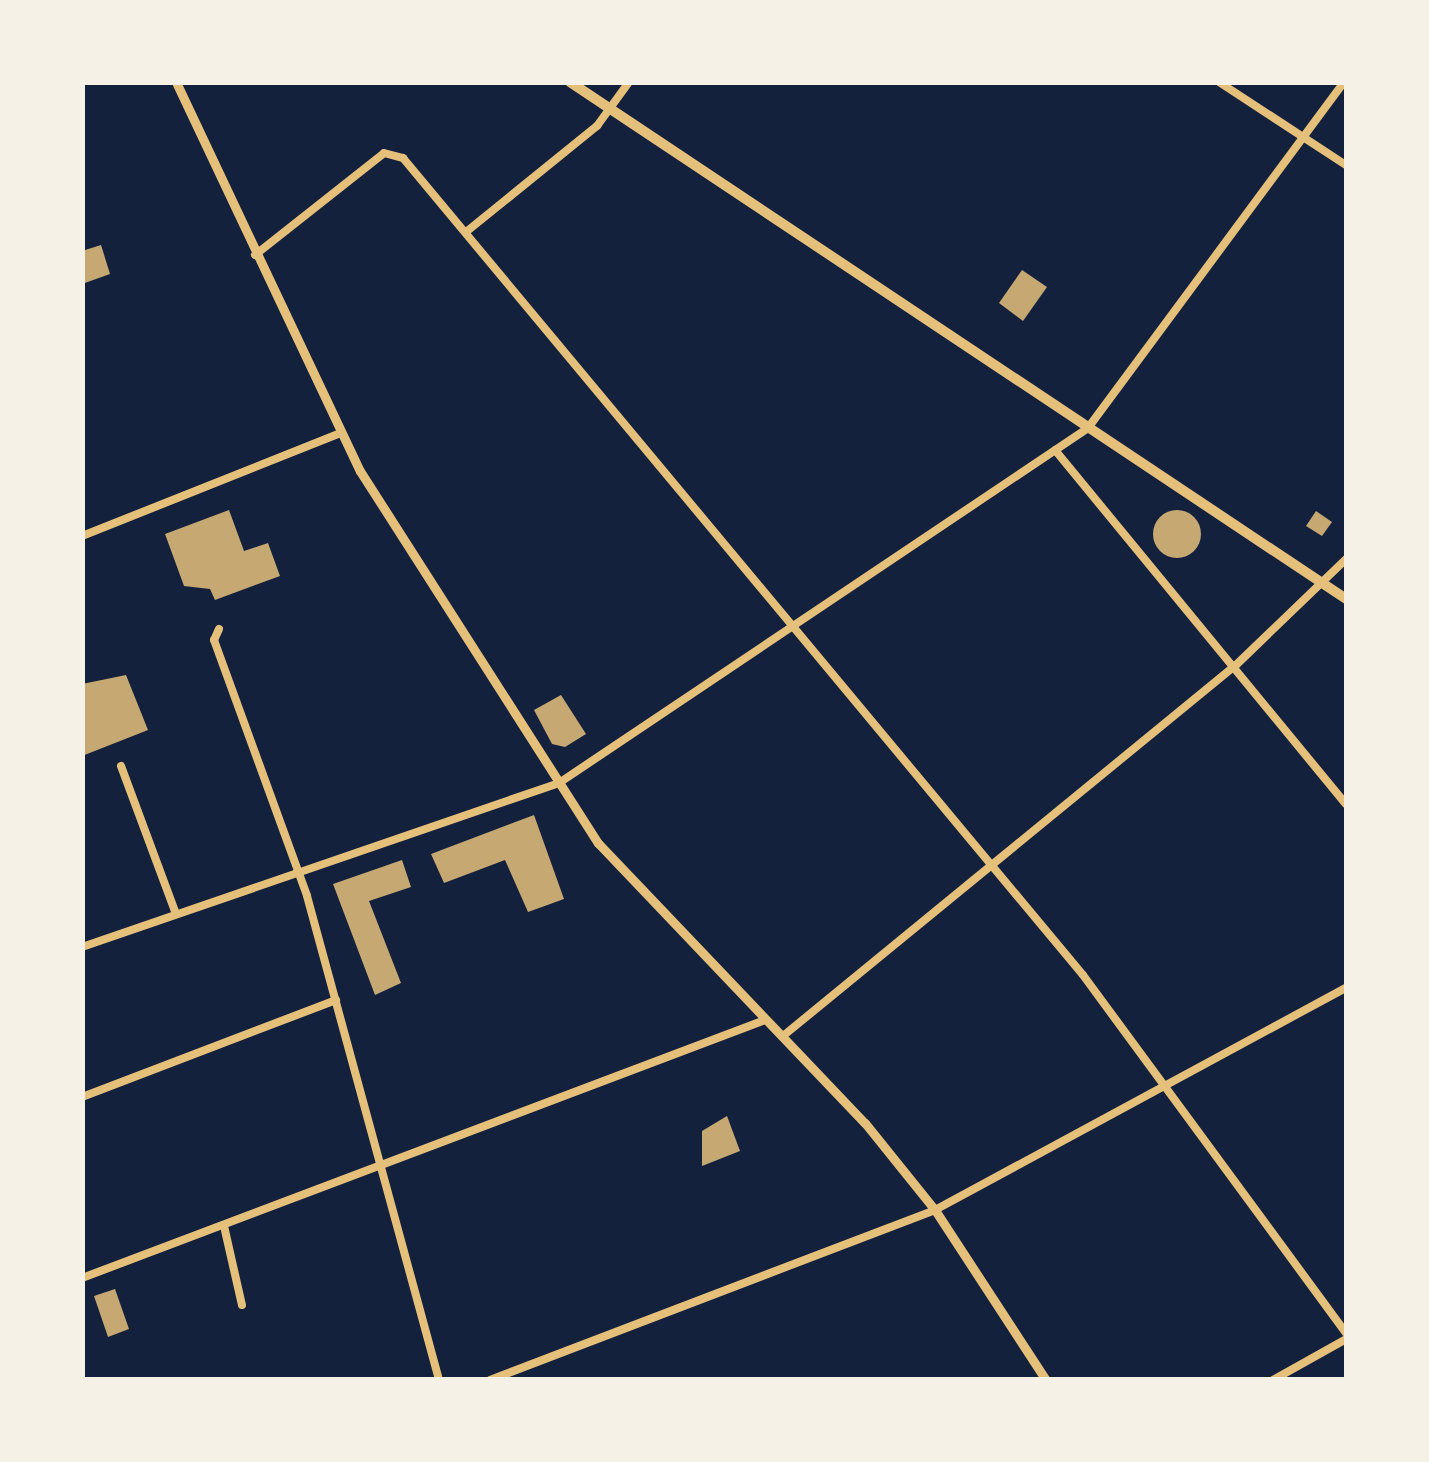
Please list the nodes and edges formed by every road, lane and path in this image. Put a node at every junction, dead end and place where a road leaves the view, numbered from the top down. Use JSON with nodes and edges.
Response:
{"nodes":[{"id":1,"x":176,"y":82,"type":"edge"},
{"id":2,"x":570,"y":82,"type":"edge"},
{"id":3,"x":629,"y":82,"type":"edge"},
{"id":4,"x":1219,"y":82,"type":"edge"},
{"id":5,"x":1344,"y":82,"type":"edge"},
{"id":6,"x":610,"y":110,"type":"junction"},
{"id":7,"x":1302,"y":137,"type":"junction"},
{"id":8,"x":1346,"y":166,"type":"edge"},
{"id":9,"x":466,"y":232,"type":"junction"},
{"id":10,"x":255,"y":255,"type":"junction"},
{"id":11,"x":1088,"y":428,"type":"junction"},
{"id":12,"x":340,"y":433,"type":"junction"},
{"id":13,"x":1055,"y":450,"type":"junction"},
{"id":14,"x":82,"y":536,"type":"edge"},
{"id":15,"x":1346,"y":559,"type":"edge"},
{"id":16,"x":1328,"y":586,"type":"junction"},
{"id":17,"x":1346,"y":599,"type":"edge"},
{"id":18,"x":790,"y":626,"type":"junction"},
{"id":19,"x":220,"y":628,"type":"dead end"},
{"id":20,"x":1236,"y":665,"type":"junction"},
{"id":21,"x":122,"y":766,"type":"dead end"},
{"id":22,"x":560,"y":783,"type":"junction"},
{"id":23,"x":1346,"y":804,"type":"edge"},
{"id":24,"x":991,"y":864,"type":"junction"},
{"id":25,"x":298,"y":875,"type":"junction"},
{"id":26,"x":175,"y":911,"type":"junction"},
{"id":27,"x":82,"y":946,"type":"edge"},
{"id":28,"x":1346,"y":988,"type":"edge"},
{"id":29,"x":336,"y":1000,"type":"junction"},
{"id":30,"x":765,"y":1020,"type":"junction"},
{"id":31,"x":783,"y":1036,"type":"junction"},
{"id":32,"x":1166,"y":1086,"type":"junction"},
{"id":33,"x":82,"y":1097,"type":"edge"},
{"id":34,"x":381,"y":1168,"type":"junction"},
{"id":35,"x":936,"y":1210,"type":"junction"},
{"id":36,"x":224,"y":1226,"type":"junction"},
{"id":37,"x":82,"y":1278,"type":"edge"},
{"id":38,"x":242,"y":1305,"type":"dead end"},
{"id":39,"x":1346,"y":1336,"type":"edge"},
{"id":40,"x":439,"y":1380,"type":"edge"},
{"id":41,"x":490,"y":1380,"type":"edge"},
{"id":42,"x":1046,"y":1380,"type":"edge"},
{"id":43,"x":1273,"y":1380,"type":"edge"}],
"edges":[{"from":1,"to":10,"type":"street"},
{"from":2,"to":6,"type":"main road"},
{"from":3,"to":6,"type":"street"},
{"from":4,"to":7,"type":"street"},
{"from":5,"to":7,"type":"street"},
{"from":6,"to":9,"type":"street"},
{"from":6,"to":11,"type":"main road"},
{"from":7,"to":8,"type":"street"},
{"from":7,"to":11,"type":"street"},
{"from":9,"to":10,"type":"street"},
{"from":9,"to":18,"type":"street"},
{"from":10,"to":12,"type":"street"},
{"from":11,"to":13,"type":"street"},
{"from":11,"to":16,"type":"main road"},
{"from":12,"to":14,"type":"street"},
{"from":12,"to":22,"type":"street"},
{"from":13,"to":18,"type":"street"},
{"from":13,"to":20,"type":"street"},
{"from":15,"to":16,"type":"street"},
{"from":16,"to":17,"type":"main road"},
{"from":16,"to":20,"type":"street"},
{"from":18,"to":22,"type":"street"},
{"from":18,"to":24,"type":"street"},
{"from":19,"to":25,"type":"street"},
{"from":20,"to":23,"type":"street"},
{"from":20,"to":24,"type":"street"},
{"from":21,"to":26,"type":"street"},
{"from":22,"to":25,"type":"street"},
{"from":22,"to":30,"type":"street"},
{"from":24,"to":31,"type":"street"},
{"from":24,"to":32,"type":"street"},
{"from":25,"to":26,"type":"street"},
{"from":25,"to":29,"type":"street"},
{"from":26,"to":27,"type":"street"},
{"from":28,"to":32,"type":"street"},
{"from":29,"to":33,"type":"street"},
{"from":29,"to":34,"type":"street"},
{"from":30,"to":31,"type":"street"},
{"from":30,"to":34,"type":"street"},
{"from":31,"to":35,"type":"street"},
{"from":32,"to":35,"type":"street"},
{"from":32,"to":39,"type":"street"},
{"from":34,"to":36,"type":"street"},
{"from":34,"to":40,"type":"street"},
{"from":35,"to":41,"type":"street"},
{"from":35,"to":42,"type":"street"},
{"from":36,"to":37,"type":"street"},
{"from":36,"to":38,"type":"street"},
{"from":39,"to":43,"type":"street"}]}
